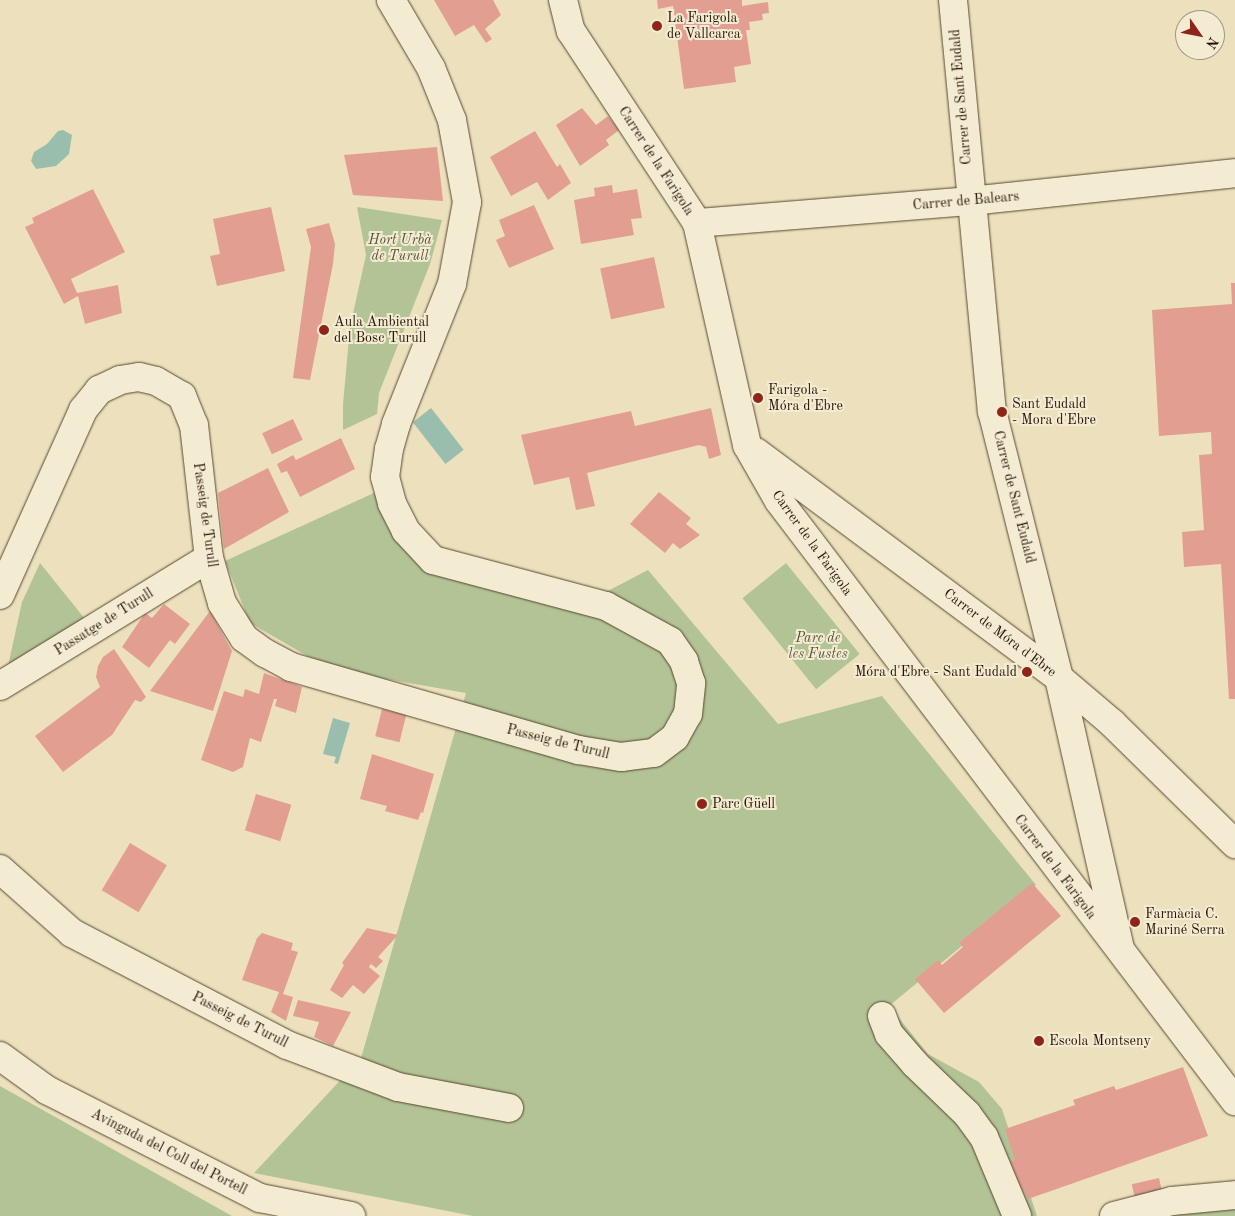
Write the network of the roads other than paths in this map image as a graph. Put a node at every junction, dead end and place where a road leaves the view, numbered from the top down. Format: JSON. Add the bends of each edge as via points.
{"nodes":[{"id":1,"x":391,"y":0,"type":"edge"},
{"id":2,"x":563,"y":0,"type":"edge"},
{"id":3,"x":953,"y":0,"type":"edge"},
{"id":4,"x":1235,"y":173,"type":"edge"},
{"id":5,"x":970,"y":201,"type":"junction"},
{"id":6,"x":697,"y":223,"type":"junction"},
{"id":7,"x":747,"y":445,"type":"junction"},
{"id":8,"x":209,"y":558,"type":"junction"},
{"id":9,"x":0,"y":595,"type":"edge"},
{"id":10,"x":1060,"y":678,"type":"junction"},
{"id":11,"x":0,"y":686,"type":"edge"},
{"id":12,"x":1235,"y":844,"type":"edge"},
{"id":13,"x":0,"y":869,"type":"edge"},
{"id":14,"x":1122,"y":956,"type":"junction"},
{"id":15,"x":882,"y":1016,"type":"dead end"},
{"id":16,"x":0,"y":1056,"type":"edge"},
{"id":17,"x":1235,"y":1101,"type":"edge"},
{"id":18,"x":509,"y":1108,"type":"dead end"},
{"id":19,"x":1235,"y":1194,"type":"edge"},
{"id":20,"x":351,"y":1216,"type":"edge"},
{"id":21,"x":1017,"y":1216,"type":"edge"},
{"id":22,"x":1114,"y":1216,"type":"edge"}],
"edges":[{"from":1,"to":8,"type":"street","name":"Passeig de Turull","via":[[431,68],[452,120],[467,202],[452,284],[389,449],[385,477],[392,503],[406,531],[432,560],[606,606],[670,641],[684,661],[691,683],[688,714],[675,737],[654,753],[621,757],[579,750],[291,668],[244,638],[229,619]]},
{"from":2,"to":6,"type":"street","name":"Carrer de la Farigola","via":[[571,30]]},
{"from":3,"to":5,"type":"street","name":"Carrer de Sant Eudald"},
{"from":4,"to":5,"type":"street","name":"Carrer de Balears"},
{"from":5,"to":6,"type":"street","name":"Carrer de Balears"},
{"from":5,"to":10,"type":"street","name":"Carrer de Sant Eudald","via":[[992,411]]},
{"from":6,"to":7,"type":"street","name":"Carrer de la Farigola"},
{"from":7,"to":10,"type":"street","name":"Carrer de Móra d'Ebre"},
{"from":7,"to":14,"type":"street","name":"Carrer de la Farigola","via":[[779,501]]},
{"from":8,"to":9,"type":"street","name":"Passeig de Turull","via":[[194,425],[188,404],[171,387],[156,381],[139,377],[120,380],[99,390],[83,410]]},
{"from":8,"to":11,"type":"street","name":"Passatge de Turull"},
{"from":10,"to":12,"type":"street","name":"Carrer de Móra d'Ebre"},
{"from":10,"to":14,"type":"street","name":"Carrer de Sant Eudald"},
{"from":13,"to":18,"type":"street","name":"Passeig de Turull","via":[[72,934],[287,1045],[398,1087]]},
{"from":14,"to":17,"type":"street","name":"Carrer de la Farigola"},
{"from":15,"to":21,"type":"street","via":[[889,1034],[967,1114],[984,1137]]},
{"from":16,"to":20,"type":"street","name":"Avinguda del Coll del Portell","via":[[47,1090],[260,1198]]},
{"from":19,"to":22,"type":"street","via":[[1172,1201]]}]}
